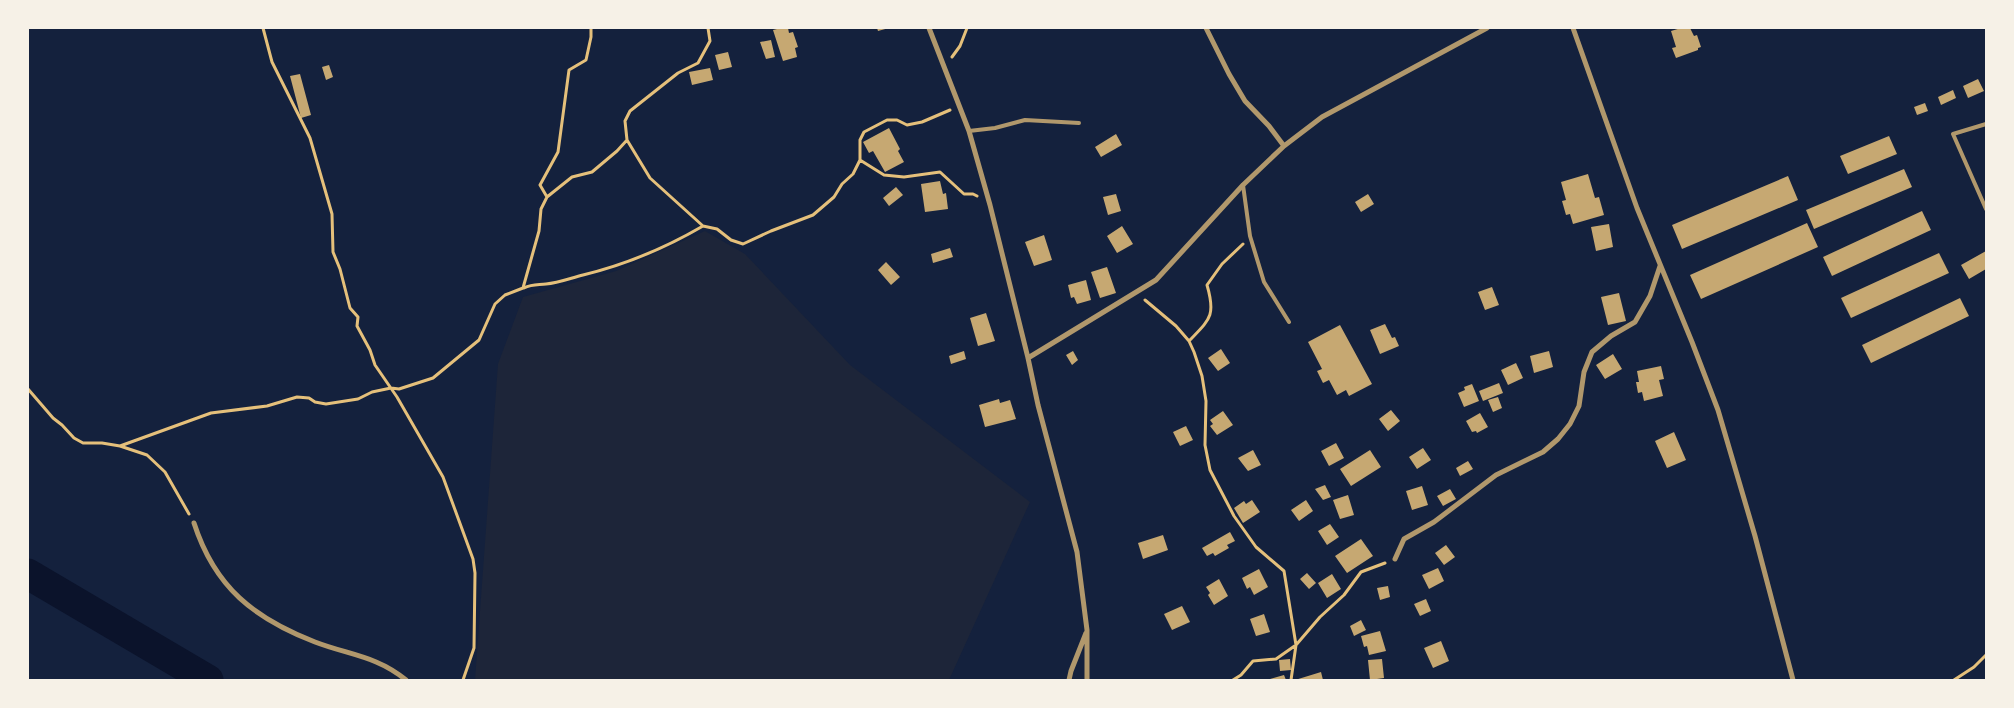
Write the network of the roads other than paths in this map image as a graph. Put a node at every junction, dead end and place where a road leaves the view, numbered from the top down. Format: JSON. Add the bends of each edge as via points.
{"nodes":[{"id":1,"x":929,"y":28,"type":"edge"},
{"id":2,"x":1206,"y":28,"type":"edge"},
{"id":3,"x":1487,"y":28,"type":"edge"},
{"id":4,"x":1573,"y":28,"type":"edge"},
{"id":5,"x":1079,"y":123,"type":"dead end"},
{"id":6,"x":1986,"y":124,"type":"edge"},
{"id":7,"x":969,"y":131,"type":"junction"},
{"id":8,"x":1284,"y":146,"type":"junction"},
{"id":9,"x":1244,"y":185,"type":"junction"},
{"id":10,"x":1986,"y":209,"type":"edge"},
{"id":11,"x":1660,"y":266,"type":"junction"},
{"id":12,"x":1289,"y":322,"type":"dead end"},
{"id":13,"x":1028,"y":358,"type":"junction"},
{"id":14,"x":194,"y":523,"type":"road end"},
{"id":15,"x":1395,"y":559,"type":"road end"},
{"id":16,"x":1087,"y":630,"type":"junction"},
{"id":17,"x":406,"y":680,"type":"edge"},
{"id":18,"x":1069,"y":680,"type":"edge"},
{"id":19,"x":1087,"y":680,"type":"edge"},
{"id":20,"x":1793,"y":680,"type":"edge"}],
"edges":[{"from":1,"to":7,"type":"street"},
{"from":2,"to":8,"type":"street","via":[[1245,101]]},
{"from":3,"to":8,"type":"street","via":[[1322,117]]},
{"from":4,"to":11,"type":"street"},
{"from":5,"to":7,"type":"lane","via":[[1025,120]]},
{"from":6,"to":10,"type":"lane","via":[[1953,134]]},
{"from":7,"to":13,"type":"street"},
{"from":8,"to":9,"type":"street"},
{"from":9,"to":12,"type":"lane","via":[[1250,236],[1264,282]]},
{"from":9,"to":13,"type":"street","via":[[1156,280]]},
{"from":11,"to":15,"type":"street","via":[[1650,296],[1635,322],[1592,352],[1584,372],[1579,406],[1558,440],[1543,452],[1496,475],[1434,522],[1404,539]]},
{"from":11,"to":20,"type":"street","via":[[1718,410]]},
{"from":13,"to":16,"type":"street","via":[[1077,552]]},
{"from":14,"to":17,"type":"street","via":[[216,572],[226,586],[250,607],[315,642],[380,663]]},
{"from":16,"to":18,"type":"street"},
{"from":16,"to":19,"type":"street"}]}
